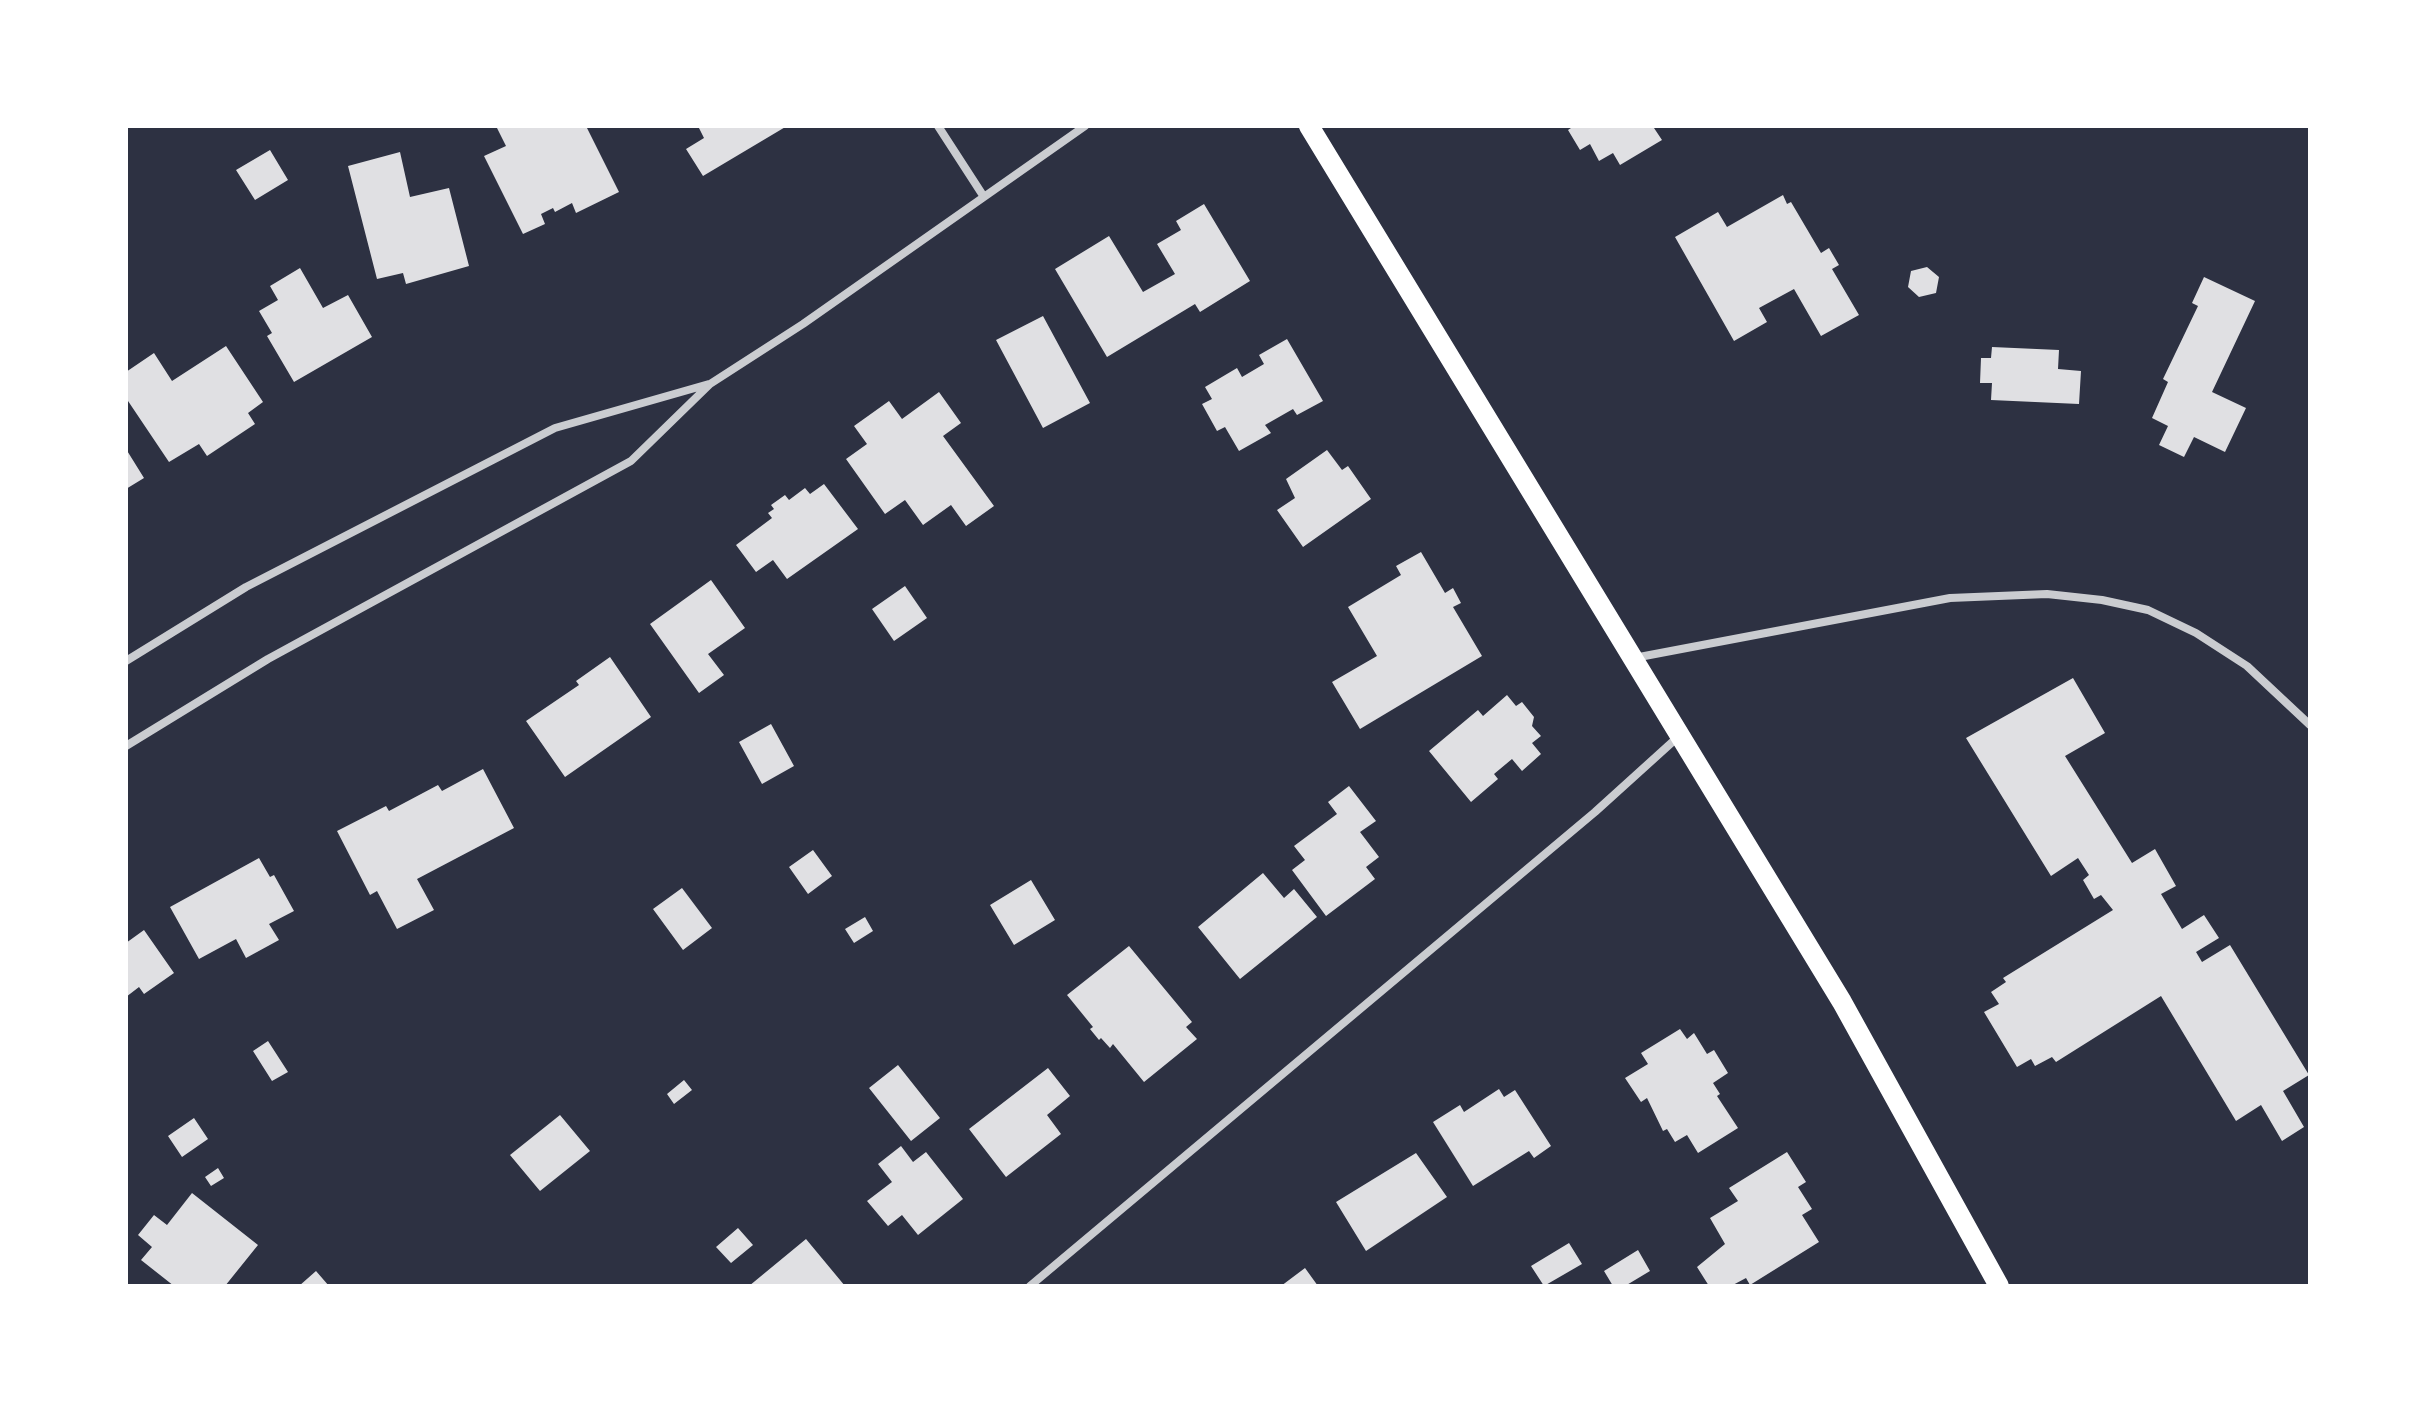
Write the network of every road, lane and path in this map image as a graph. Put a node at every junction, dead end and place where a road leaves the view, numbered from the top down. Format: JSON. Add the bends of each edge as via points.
{"nodes":[{"id":1,"x":938,"y":126,"type":"edge"},
{"id":2,"x":1085,"y":126,"type":"edge"},
{"id":3,"x":1309,"y":126,"type":"edge"},
{"id":4,"x":984,"y":197,"type":"junction"},
{"id":5,"x":710,"y":384,"type":"junction"},
{"id":6,"x":1633,"y":658,"type":"junction"},
{"id":7,"x":126,"y":661,"type":"edge"},
{"id":8,"x":2310,"y":725,"type":"edge"},
{"id":9,"x":1679,"y":735,"type":"junction"},
{"id":10,"x":127,"y":741,"type":"edge"},
{"id":11,"x":1030,"y":1286,"type":"edge"},
{"id":12,"x":1999,"y":1286,"type":"edge"}],
"edges":[{"from":1,"to":4,"type":"street"},
{"from":2,"to":4,"type":"street"},
{"from":3,"to":6,"type":"main road"},
{"from":4,"to":5,"type":"street"},
{"from":5,"to":7,"type":"street","via":[[555,428],[246,587]]},
{"from":5,"to":10,"type":"street","via":[[631,461]]},
{"from":6,"to":8,"type":"street","via":[[1950,598],[2047,594],[2148,610],[2196,633],[2247,666]]},
{"from":6,"to":9,"type":"main road"},
{"from":9,"to":11,"type":"street","via":[[1583,822]]},
{"from":9,"to":12,"type":"main road","via":[[1842,1002]]}]}
